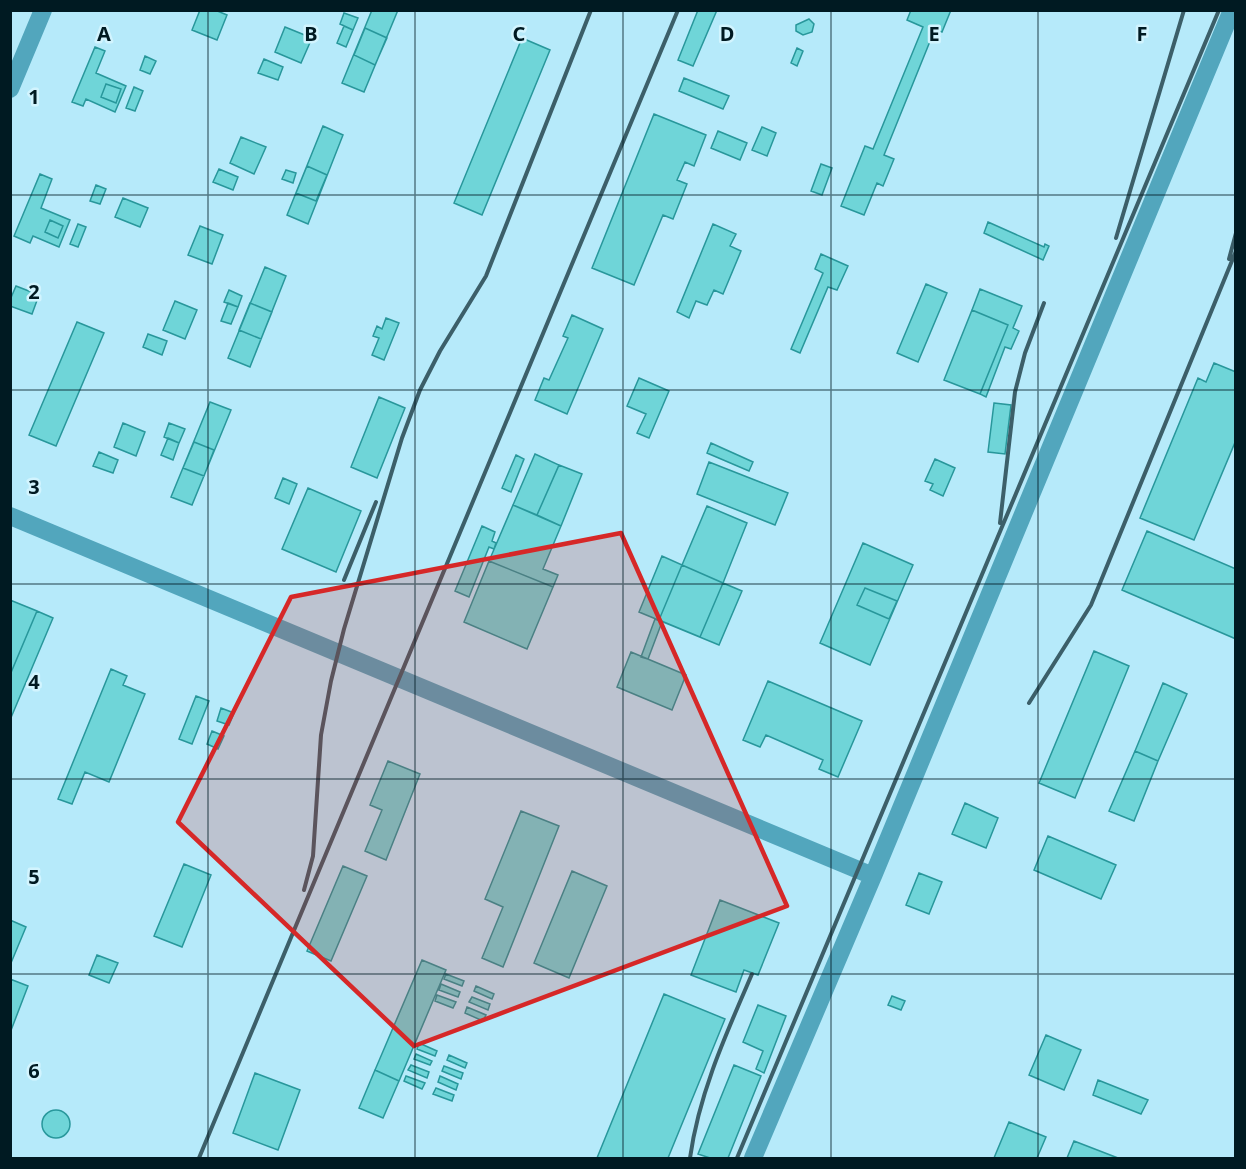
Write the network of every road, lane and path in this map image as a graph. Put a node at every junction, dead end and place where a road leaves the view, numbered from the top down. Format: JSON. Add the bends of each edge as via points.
{"nodes":[{"id":1,"x":43,"y":10,"type":"edge"},
{"id":2,"x":1232,"y":10,"type":"edge"},
{"id":3,"x":10,"y":89,"type":"edge"},
{"id":4,"x":10,"y":516,"type":"edge"},
{"id":5,"x":873,"y":876,"type":"junction"},
{"id":6,"x":753,"y":1158,"type":"edge"}],
"edges":[{"from":1,"to":3,"type":"lane"},
{"from":2,"to":5,"type":"lane"},
{"from":4,"to":5,"type":"lane"},
{"from":5,"to":6,"type":"lane"}]}
